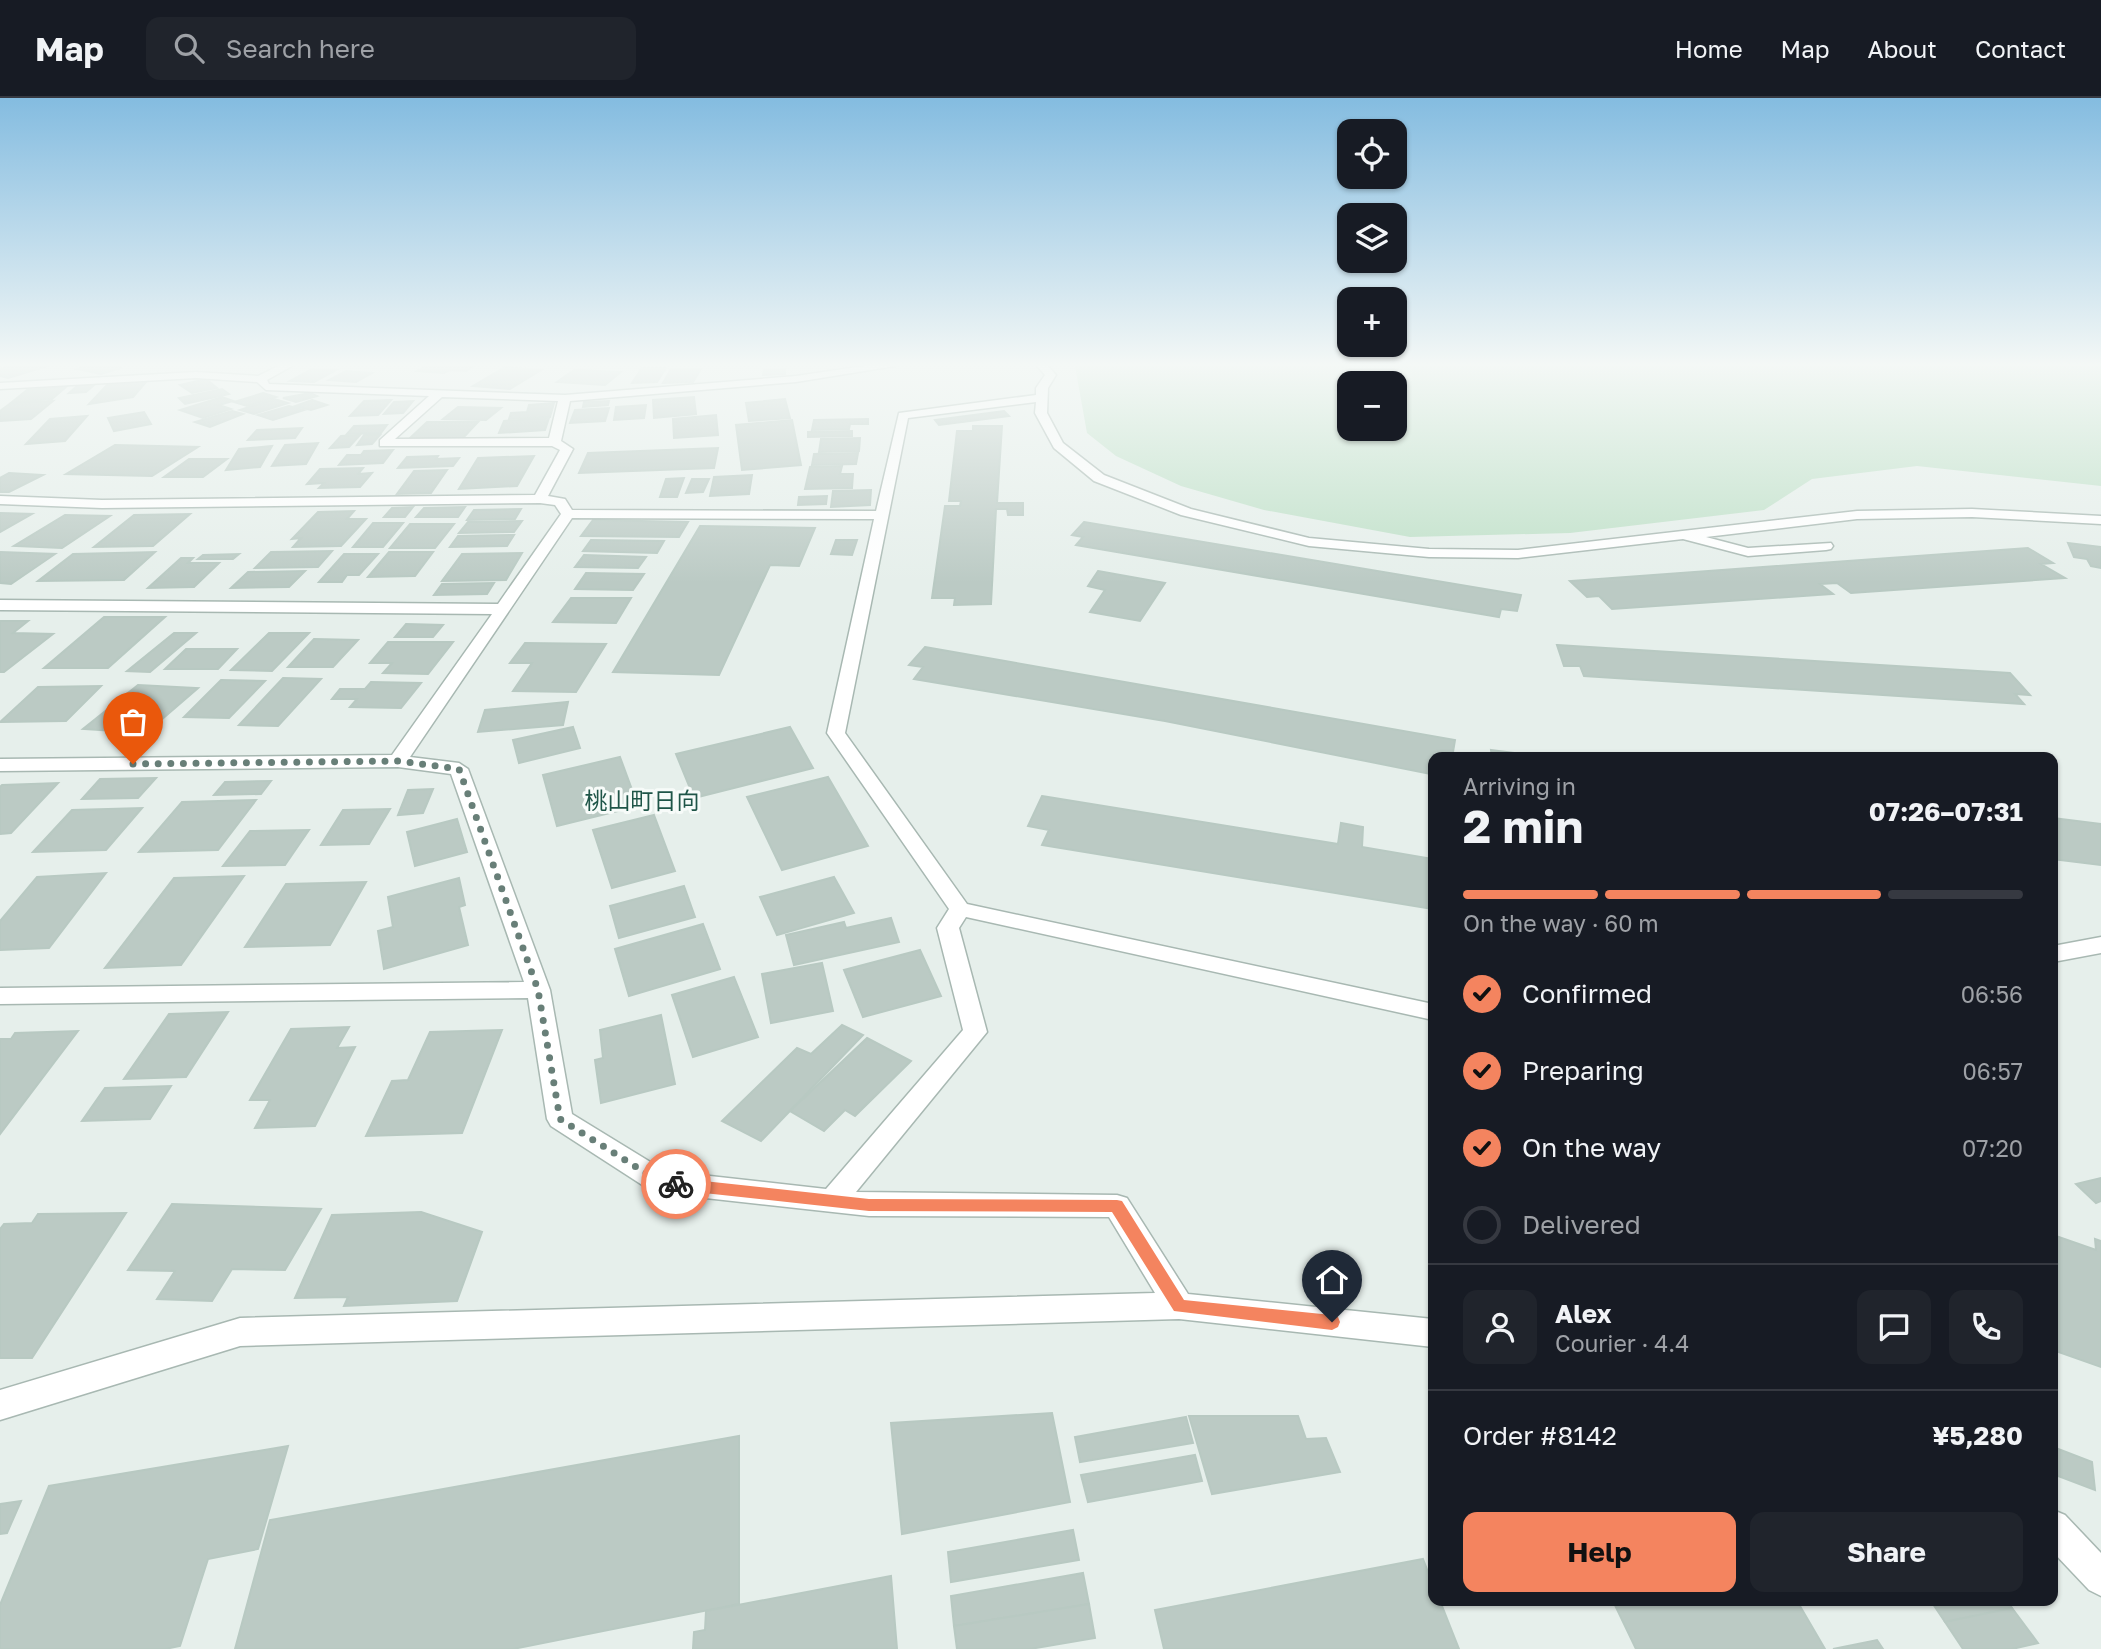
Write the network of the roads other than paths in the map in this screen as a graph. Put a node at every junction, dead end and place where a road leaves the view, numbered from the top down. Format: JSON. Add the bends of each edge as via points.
{"nodes":[{"id":1,"x":389,"y":438,"type":"edge"},
{"id":2,"x":555,"y":438,"type":"edge"},
{"id":3,"x":898,"y":438,"type":"edge"},
{"id":4,"x":1054,"y":438,"type":"edge"},
{"id":5,"x":554,"y":442,"type":"junction"},
{"id":6,"x":540,"y":499,"type":"junction"},
{"id":7,"x":0,"y":500,"type":"edge"},
{"id":8,"x":568,"y":514,"type":"junction"},
{"id":9,"x":882,"y":515,"type":"junction"},
{"id":10,"x":2101,"y":520,"type":"edge"},
{"id":11,"x":1682,"y":534,"type":"junction"},
{"id":12,"x":1826,"y":546,"type":"dead end"},
{"id":13,"x":0,"y":605,"type":"edge"},
{"id":14,"x":503,"y":609,"type":"junction"},
{"id":15,"x":398,"y":761,"type":"junction"},
{"id":16,"x":0,"y":765,"type":"edge"},
{"id":17,"x":960,"y":909,"type":"junction"},
{"id":18,"x":2101,"y":945,"type":"edge"},
{"id":19,"x":2058,"y":953,"type":"edge"},
{"id":20,"x":538,"y":990,"type":"junction"},
{"id":21,"x":0,"y":996,"type":"edge"},
{"id":22,"x":1428,"y":1011,"type":"edge"},
{"id":23,"x":832,"y":1201,"type":"junction"},
{"id":24,"x":1180,"y":1306,"type":"junction"},
{"id":25,"x":1428,"y":1332,"type":"edge"},
{"id":26,"x":0,"y":1405,"type":"edge"},
{"id":27,"x":2058,"y":1532,"type":"edge"},
{"id":28,"x":2101,"y":1578,"type":"edge"}],
"edges":[{"from":1,"to":5,"type":"street","via":[[384,443]]},
{"from":2,"to":5,"type":"street"},
{"from":3,"to":9,"type":"street"},
{"from":4,"to":11,"type":"street","via":[[1100,478],[1186,512],[1309,542],[1518,554]]},
{"from":5,"to":6,"type":"street","via":[[566,449]]},
{"from":6,"to":7,"type":"street","via":[[116,504]]},
{"from":6,"to":8,"type":"street","via":[[560,502]]},
{"from":8,"to":9,"type":"street"},
{"from":8,"to":14,"type":"street"},
{"from":9,"to":17,"type":"street","via":[[836,733]]},
{"from":10,"to":11,"type":"street","via":[[1972,513],[1857,515]]},
{"from":11,"to":12,"type":"street","via":[[1748,552]]},
{"from":13,"to":14,"type":"street"},
{"from":14,"to":15,"type":"street"},
{"from":15,"to":16,"type":"street"},
{"from":15,"to":20,"type":"street","via":[[459,769]]},
{"from":17,"to":22,"type":"street"},
{"from":17,"to":23,"type":"street","via":[[948,928],[975,1032]]},
{"from":18,"to":19,"type":"street"},
{"from":20,"to":21,"type":"street"},
{"from":20,"to":23,"type":"street","via":[[560,1119],[660,1182]]},
{"from":23,"to":24,"type":"street","via":[[1117,1206]]},
{"from":24,"to":25,"type":"street"},
{"from":24,"to":26,"type":"street","via":[[240,1332]]},
{"from":27,"to":28,"type":"street"}]}
